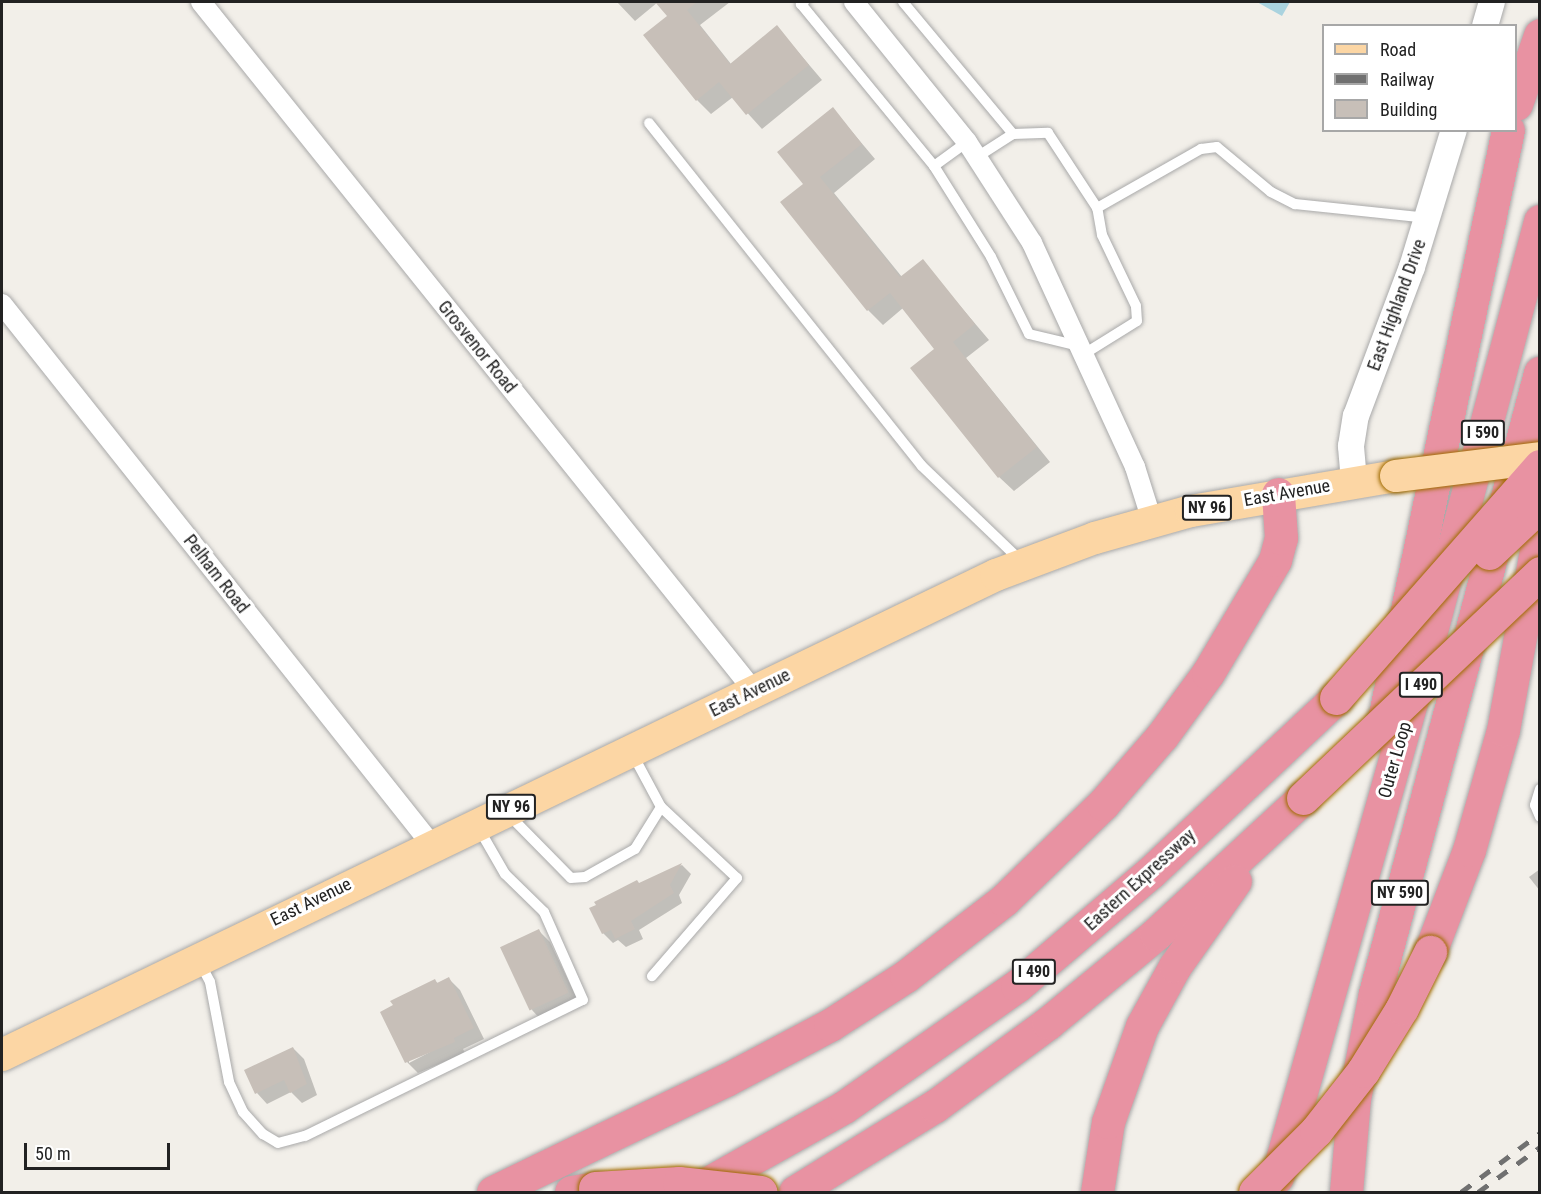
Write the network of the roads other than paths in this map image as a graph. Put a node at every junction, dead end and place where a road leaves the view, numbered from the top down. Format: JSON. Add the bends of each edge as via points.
{"nodes":[{"id":1,"x":201,"y":2,"type":"edge"},
{"id":2,"x":801,"y":2,"type":"edge"},
{"id":3,"x":854,"y":2,"type":"edge"},
{"id":4,"x":903,"y":2,"type":"edge"},
{"id":5,"x":1492,"y":2,"type":"edge"},
{"id":6,"x":1486,"y":24,"type":"edge"},
{"id":7,"x":1539,"y":35,"type":"edge"},
{"id":8,"x":1517,"y":98,"type":"edge"},
{"id":9,"x":649,"y":123,"type":"dead end"},
{"id":10,"x":1453,"y":132,"type":"edge"},
{"id":11,"x":1508,"y":132,"type":"edge"},
{"id":12,"x":1013,"y":134,"type":"junction"},
{"id":13,"x":972,"y":150,"type":"junction"},
{"id":14,"x":934,"y":166,"type":"junction"},
{"id":15,"x":1097,"y":208,"type":"junction"},
{"id":16,"x":1428,"y":218,"type":"junction"},
{"id":17,"x":1539,"y":221,"type":"edge"},
{"id":18,"x":2,"y":304,"type":"edge"},
{"id":19,"x":1082,"y":350,"type":"junction"},
{"id":20,"x":1539,"y":373,"type":"edge"},
{"id":21,"x":1539,"y":458,"type":"edge"},
{"id":22,"x":1539,"y":466,"type":"edge"},
{"id":23,"x":1354,"y":481,"type":"junction"},
{"id":24,"x":1278,"y":494,"type":"junction"},
{"id":25,"x":1539,"y":505,"type":"edge"},
{"id":26,"x":1152,"y":521,"type":"junction"},
{"id":27,"x":1539,"y":528,"type":"edge"},
{"id":28,"x":1023,"y":564,"type":"junction"},
{"id":29,"x":1539,"y":573,"type":"edge"},
{"id":30,"x":1478,"y":598,"type":"joint"},
{"id":31,"x":1427,"y":646,"type":"joint"},
{"id":32,"x":754,"y":691,"type":"junction"},
{"id":33,"x":1336,"y":698,"type":"junction"},
{"id":34,"x":631,"y":750,"type":"junction"},
{"id":35,"x":1539,"y":789,"type":"edge"},
{"id":36,"x":1303,"y":798,"type":"junction"},
{"id":37,"x":661,"y":807,"type":"junction"},
{"id":38,"x":504,"y":810,"type":"junction"},
{"id":39,"x":1539,"y":817,"type":"edge"},
{"id":40,"x":476,"y":823,"type":"junction"},
{"id":41,"x":431,"y":844,"type":"junction"},
{"id":42,"x":197,"y":957,"type":"junction"},
{"id":43,"x":652,"y":976,"type":"dead end"},
{"id":44,"x":2,"y":1055,"type":"edge"},
{"id":45,"x":1308,"y":1064,"type":"junction"},
{"id":46,"x":583,"y":1190,"type":"edge"},
{"id":47,"x":493,"y":1192,"type":"edge"},
{"id":48,"x":692,"y":1192,"type":"edge"},
{"id":49,"x":761,"y":1192,"type":"edge"},
{"id":50,"x":795,"y":1192,"type":"edge"},
{"id":51,"x":1097,"y":1192,"type":"edge"},
{"id":52,"x":1255,"y":1192,"type":"edge"},
{"id":53,"x":1273,"y":1192,"type":"edge"},
{"id":54,"x":1346,"y":1192,"type":"edge"}],
"edges":[{"from":1,"to":32,"type":"street","name":"Grosvenor Road"},
{"from":2,"to":14,"type":"lane"},
{"from":3,"to":13,"type":"street"},
{"from":4,"to":12,"type":"lane"},
{"from":5,"to":6,"type":"street"},
{"from":7,"to":8,"type":"highway"},
{"from":9,"to":28,"type":"lane","via":[[922,466]]},
{"from":10,"to":16,"type":"street","name":"East Highland Drive"},
{"from":11,"to":45,"type":"highway","via":[[1415,582]]},
{"from":12,"to":13,"type":"lane"},
{"from":12,"to":15,"type":"lane","via":[[1048,132]]},
{"from":13,"to":14,"type":"lane"},
{"from":13,"to":19,"type":"street","via":[[1032,243]]},
{"from":14,"to":19,"type":"lane","via":[[991,257],[1029,334]]},
{"from":15,"to":16,"type":"lane","via":[[1201,149],[1217,147],[1271,192],[1295,204]]},
{"from":15,"to":19,"type":"lane","via":[[1102,234],[1136,306],[1137,321]]},
{"from":16,"to":23,"type":"street","name":"East Highland Drive","via":[[1356,416],[1351,446]]},
{"from":17,"to":31,"type":"highway","name":"Outer Loop","number":"I 590"},
{"from":18,"to":41,"type":"street","name":"Pelham Road"},
{"from":19,"to":26,"type":"street","via":[[1135,467]]},
{"from":20,"to":30,"type":"highway","number":"I 590"},
{"from":21,"to":23,"type":"main road","name":"East Avenue","number":"NY 96","bridge":true},
{"from":22,"to":33,"type":"highway","bridge":true},
{"from":23,"to":24,"type":"main road","name":"East Avenue","number":"NY 96"},
{"from":24,"to":26,"type":"main road","name":"East Avenue","number":"NY 96"},
{"from":24,"to":47,"type":"highway","via":[[1281,531],[1275,560],[1213,666],[1119,787],[1004,900],[906,976],[830,1025],[726,1080]]},
{"from":25,"to":33,"type":"highway","name":"Eastern Expressway","number":"I 490","bridge":true},
{"from":26,"to":28,"type":"main road","name":"East Avenue","number":"NY 96"},
{"from":27,"to":52,"type":"highway","bridge":true,"via":[[1516,672],[1493,767],[1462,870],[1430,952],[1402,1008],[1354,1084],[1306,1143]]},
{"from":28,"to":32,"type":"main road","name":"East Avenue","number":"NY 96"},
{"from":29,"to":36,"type":"highway","number":"I 490","bridge":true},
{"from":30,"to":54,"type":"highway","number":"NY 590","via":[[1367,1028],[1354,1099]]},
{"from":31,"to":45,"type":"highway","name":"Outer Loop","number":"NY 590"},
{"from":32,"to":34,"type":"main road","name":"East Avenue","number":"NY 96"},
{"from":33,"to":48,"type":"highway","name":"Eastern Expressway","number":"I 490","via":[[1126,895],[998,1000],[836,1112]]},
{"from":34,"to":37,"type":"lane"},
{"from":34,"to":38,"type":"main road","name":"East Avenue","number":"NY 96"},
{"from":35,"to":39,"type":"lane","via":[[1535,805]]},
{"from":36,"to":50,"type":"highway","number":"I 490","via":[[1156,934],[1048,1023],[926,1113]]},
{"from":36,"to":51,"type":"highway","via":[[1215,909],[1150,1010],[1116,1097]]},
{"from":37,"to":38,"type":"lane","via":[[635,849],[585,877],[571,878]]},
{"from":37,"to":43,"type":"lane","via":[[737,878]]},
{"from":38,"to":40,"type":"main road","name":"East Avenue","number":"NY 96"},
{"from":40,"to":41,"type":"main road","name":"East Avenue","number":"NY 96"},
{"from":40,"to":42,"type":"lane","via":[[489,852],[505,874],[544,912],[583,1000],[305,1136],[278,1143],[262,1134],[243,1112],[229,1082],[210,982]]},
{"from":41,"to":42,"type":"main road","name":"East Avenue","number":"NY 96"},
{"from":42,"to":44,"type":"main road","name":"East Avenue","number":"NY 96"},
{"from":45,"to":53,"type":"highway","name":"Outer Loop","number":"NY 590"},
{"from":46,"to":49,"type":"highway","bridge":true,"via":[[679,1183]]}]}
